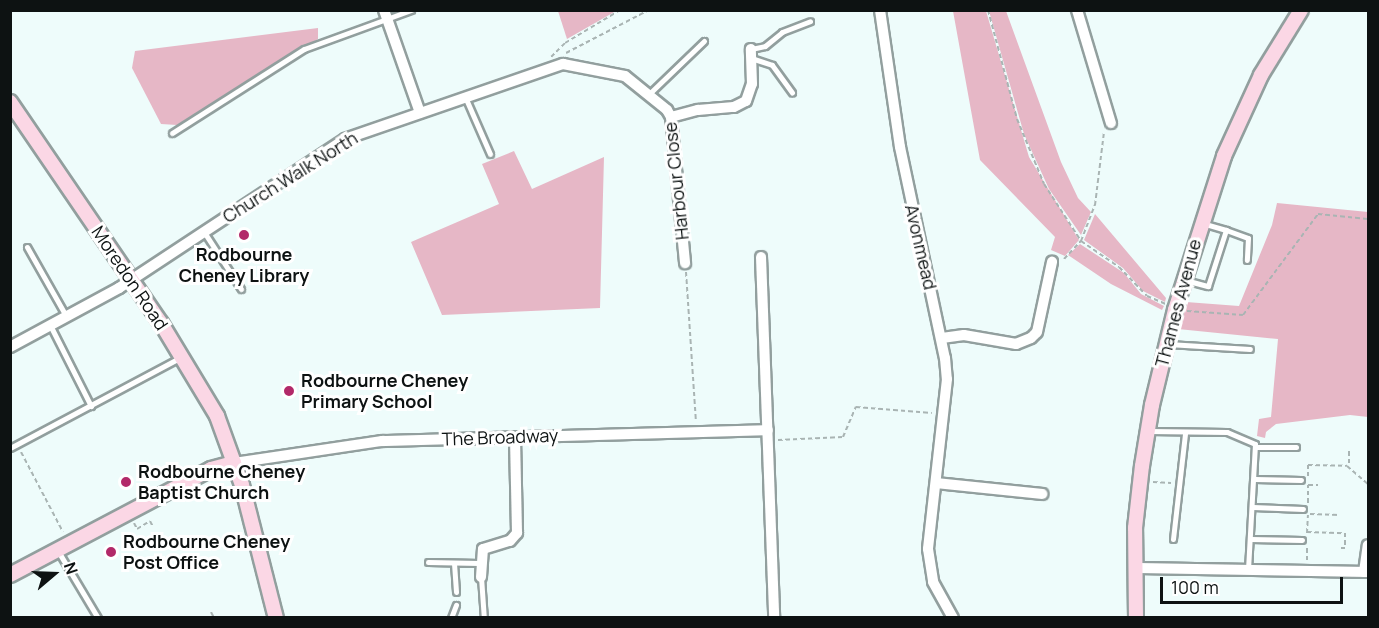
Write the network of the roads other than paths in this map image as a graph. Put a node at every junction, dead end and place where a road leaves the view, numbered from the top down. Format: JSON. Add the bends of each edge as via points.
{"nodes":[{"id":1,"x":411,"y":10,"type":"edge"},
{"id":2,"x":880,"y":10,"type":"edge"},
{"id":3,"x":1077,"y":10,"type":"edge"},
{"id":4,"x":1301,"y":10,"type":"edge"},
{"id":5,"x":386,"y":14,"type":"edge"},
{"id":6,"x":810,"y":21,"type":"dead end"},
{"id":7,"x":704,"y":41,"type":"dead end"},
{"id":8,"x":751,"y":53,"type":"junction"},
{"id":9,"x":563,"y":64,"type":"joint"},
{"id":10,"x":650,"y":93,"type":"junction"},
{"id":11,"x":792,"y":93,"type":"dead end"},
{"id":12,"x":466,"y":99,"type":"junction"},
{"id":13,"x":10,"y":102,"type":"edge"},
{"id":14,"x":420,"y":112,"type":"junction"},
{"id":15,"x":671,"y":117,"type":"junction"},
{"id":16,"x":1111,"y":123,"type":"road end"},
{"id":17,"x":172,"y":133,"type":"dead end"},
{"id":18,"x":490,"y":154,"type":"dead end"},
{"id":19,"x":1200,"y":222,"type":"junction"},
{"id":20,"x":1226,"y":230,"type":"junction"},
{"id":21,"x":204,"y":232,"type":"junction"},
{"id":22,"x":27,"y":247,"type":"dead end"},
{"id":23,"x":761,"y":257,"type":"dead end"},
{"id":24,"x":1247,"y":260,"type":"dead end"},
{"id":25,"x":1052,"y":262,"type":"road end"},
{"id":26,"x":685,"y":263,"type":"road end"},
{"id":27,"x":131,"y":280,"type":"junction"},
{"id":28,"x":1184,"y":280,"type":"junction"},
{"id":29,"x":241,"y":289,"type":"dead end"},
{"id":30,"x":66,"y":316,"type":"junction"},
{"id":31,"x":50,"y":325,"type":"junction"},
{"id":32,"x":942,"y":338,"type":"junction"},
{"id":33,"x":1167,"y":344,"type":"junction"},
{"id":34,"x":10,"y":346,"type":"edge"},
{"id":35,"x":1250,"y":349,"type":"dead end"},
{"id":36,"x":182,"y":357,"type":"junction"},
{"id":37,"x":91,"y":406,"type":"junction"},
{"id":38,"x":1148,"y":431,"type":"junction"},
{"id":39,"x":1185,"y":433,"type":"junction"},
{"id":40,"x":768,"y":435,"type":"junction"},
{"id":41,"x":514,"y":437,"type":"junction"},
{"id":42,"x":14,"y":446,"type":"edge"},
{"id":43,"x":1256,"y":447,"type":"junction"},
{"id":44,"x":1296,"y":447,"type":"dead end"},
{"id":45,"x":234,"y":463,"type":"junction"},
{"id":46,"x":1255,"y":479,"type":"junction"},
{"id":47,"x":1301,"y":480,"type":"dead end"},
{"id":48,"x":936,"y":483,"type":"junction"},
{"id":49,"x":1042,"y":494,"type":"dead end"},
{"id":50,"x":1253,"y":507,"type":"junction"},
{"id":51,"x":1305,"y":512,"type":"road end"},
{"id":52,"x":1173,"y":539,"type":"dead end"},
{"id":53,"x":1251,"y":539,"type":"junction"},
{"id":54,"x":1302,"y":540,"type":"dead end"},
{"id":55,"x":1368,"y":545,"type":"edge"},
{"id":56,"x":64,"y":548,"type":"junction"},
{"id":57,"x":428,"y":562,"type":"dead end"},
{"id":58,"x":454,"y":563,"type":"junction"},
{"id":59,"x":479,"y":563,"type":"junction"},
{"id":60,"x":1138,"y":568,"type":"junction"},
{"id":61,"x":1248,"y":570,"type":"junction"},
{"id":62,"x":1366,"y":572,"type":"edge"},
{"id":63,"x":10,"y":575,"type":"edge"},
{"id":64,"x":481,"y":577,"type":"joint"},
{"id":65,"x":456,"y":592,"type":"dead end"},
{"id":66,"x":456,"y":605,"type":"dead end"},
{"id":67,"x":484,"y":616,"type":"dead end"},
{"id":68,"x":98,"y":618,"type":"edge"},
{"id":69,"x":276,"y":618,"type":"edge"},
{"id":70,"x":451,"y":618,"type":"edge"},
{"id":71,"x":774,"y":618,"type":"edge"},
{"id":72,"x":953,"y":618,"type":"edge"},
{"id":73,"x":1136,"y":618,"type":"edge"}],
"edges":[{"from":1,"to":5,"type":"lane"},
{"from":2,"to":32,"type":"street","name":"Avonmead","via":[[900,147]]},
{"from":3,"to":16,"type":"street"},
{"from":4,"to":19,"type":"street","name":"Thames Avenue","via":[[1252,93]]},
{"from":5,"to":14,"type":"street"},
{"from":5,"to":17,"type":"lane","via":[[304,50]]},
{"from":6,"to":8,"type":"lane","via":[[782,32]]},
{"from":7,"to":10,"type":"lane"},
{"from":8,"to":11,"type":"lane","via":[[772,65]]},
{"from":8,"to":15,"type":"street","via":[[750,94],[740,105]]},
{"from":9,"to":10,"type":"street","name":"Harbour Close","via":[[618,74]]},
{"from":9,"to":12,"type":"street","name":"Church Walk North"},
{"from":10,"to":15,"type":"street","name":"Harbour Close"},
{"from":12,"to":14,"type":"street","name":"Church Walk North"},
{"from":12,"to":18,"type":"lane"},
{"from":13,"to":27,"type":"street","name":"Moredon Road"},
{"from":14,"to":21,"type":"street","name":"Church Walk North","via":[[345,140]]},
{"from":15,"to":26,"type":"street","name":"Harbour Close"},
{"from":19,"to":20,"type":"lane"},
{"from":19,"to":28,"type":"street","name":"Thames Avenue"},
{"from":20,"to":24,"type":"lane","via":[[1248,238]]},
{"from":20,"to":28,"type":"lane","via":[[1208,286]]},
{"from":21,"to":27,"type":"street","name":"Church Walk North"},
{"from":21,"to":29,"type":"lane"},
{"from":22,"to":30,"type":"lane"},
{"from":23,"to":40,"type":"street"},
{"from":25,"to":32,"type":"street","via":[[1036,332],[1031,338],[1016,344],[964,335]]},
{"from":27,"to":30,"type":"street","name":"Church Walk North"},
{"from":27,"to":36,"type":"street","name":"Moredon Road"},
{"from":28,"to":33,"type":"street","name":"Thames Avenue"},
{"from":30,"to":31,"type":"street","name":"Church Walk North"},
{"from":31,"to":34,"type":"street","name":"Church Walk North"},
{"from":31,"to":37,"type":"lane"},
{"from":32,"to":48,"type":"street","name":"Avonmead","via":[[948,379]]},
{"from":33,"to":35,"type":"lane"},
{"from":33,"to":38,"type":"street","name":"Thames Avenue"},
{"from":36,"to":37,"type":"lane"},
{"from":36,"to":45,"type":"street","name":"Moredon Road","via":[[221,424]]},
{"from":37,"to":42,"type":"lane"},
{"from":38,"to":39,"type":"lane"},
{"from":38,"to":60,"type":"street","name":"Thames Avenue","via":[[1135,528]]},
{"from":39,"to":43,"type":"lane","via":[[1235,434]]},
{"from":39,"to":52,"type":"lane"},
{"from":40,"to":41,"type":"street","name":"The Broadway","via":[[696,431]]},
{"from":40,"to":71,"type":"street"},
{"from":41,"to":45,"type":"street","name":"The Broadway","via":[[382,441]]},
{"from":41,"to":59,"type":"street","via":[[518,533],[510,541],[485,546]]},
{"from":43,"to":44,"type":"lane"},
{"from":43,"to":46,"type":"lane"},
{"from":45,"to":56,"type":"street","via":[[211,469]]},
{"from":45,"to":69,"type":"street","name":"Moredon Road"},
{"from":46,"to":47,"type":"lane"},
{"from":46,"to":50,"type":"lane"},
{"from":48,"to":49,"type":"street"},
{"from":48,"to":72,"type":"street","name":"Avonmead","via":[[928,557],[933,582]]},
{"from":50,"to":51,"type":"lane"},
{"from":50,"to":53,"type":"lane"},
{"from":53,"to":54,"type":"lane"},
{"from":53,"to":61,"type":"lane"},
{"from":55,"to":62,"type":"street"},
{"from":56,"to":63,"type":"street"},
{"from":56,"to":68,"type":"lane"},
{"from":57,"to":58,"type":"lane"},
{"from":58,"to":59,"type":"lane"},
{"from":58,"to":65,"type":"lane"},
{"from":59,"to":64,"type":"street"},
{"from":60,"to":61,"type":"street"},
{"from":60,"to":73,"type":"street","name":"Thames Avenue"},
{"from":61,"to":62,"type":"street"},
{"from":64,"to":67,"type":"lane"},
{"from":66,"to":70,"type":"lane"}]}
